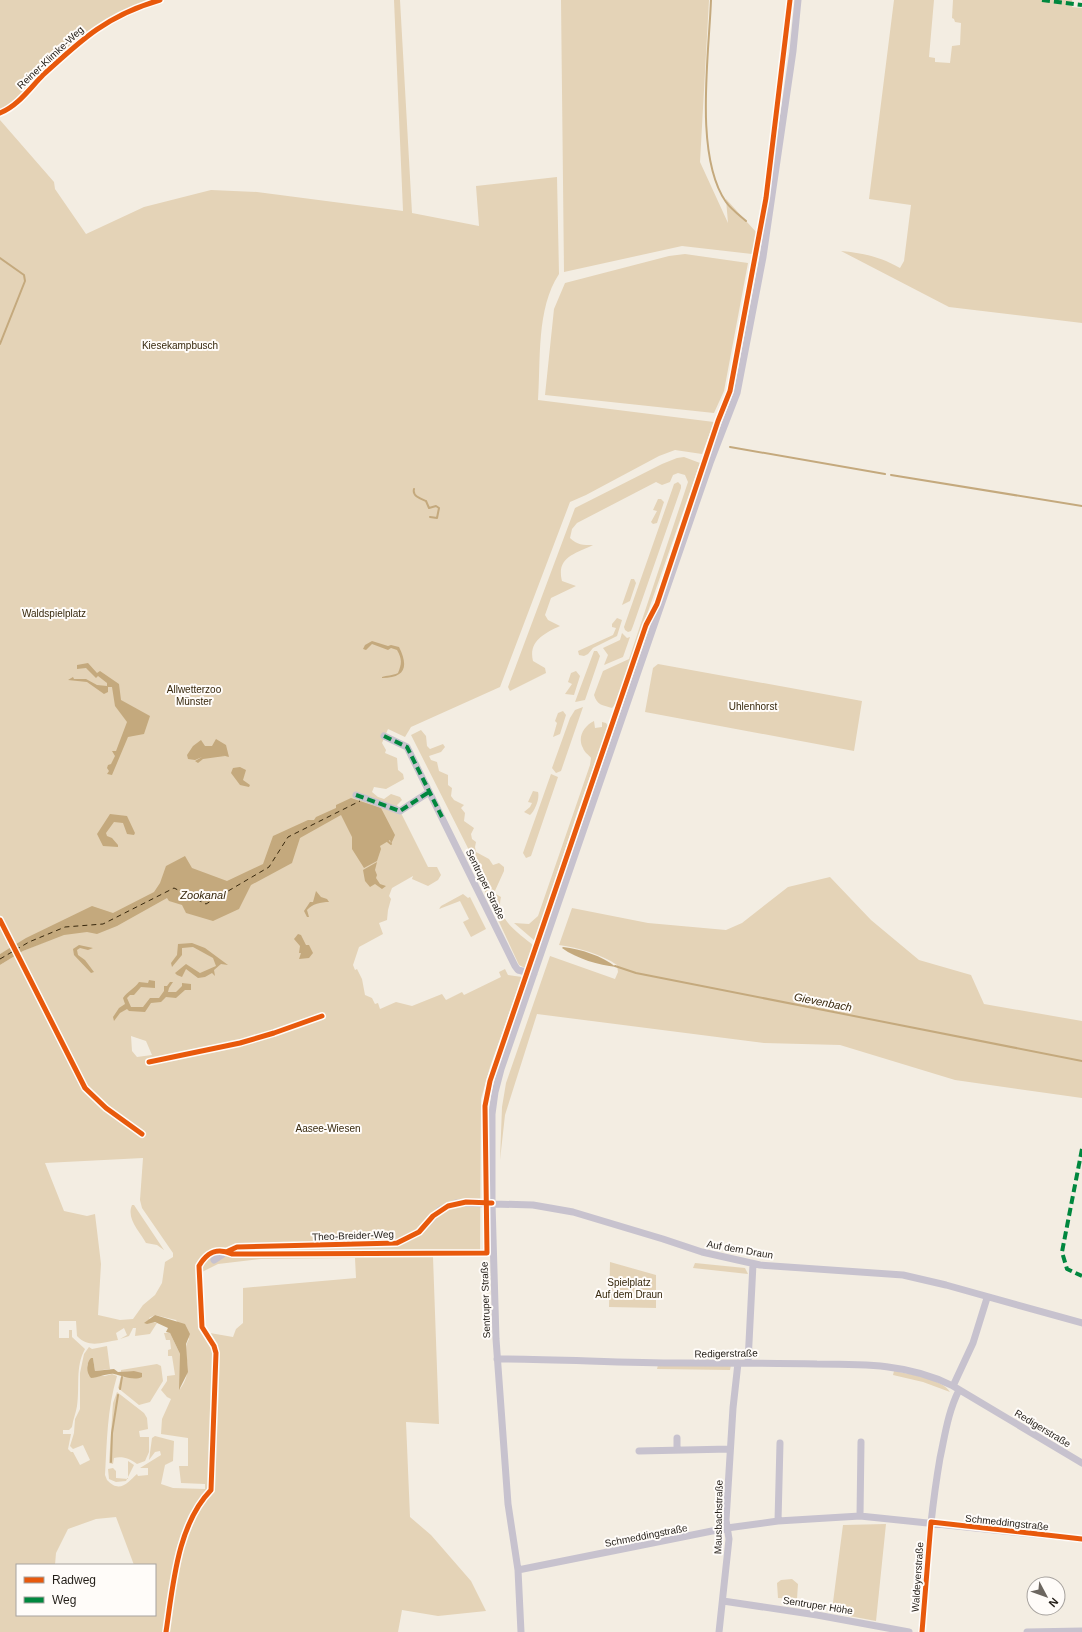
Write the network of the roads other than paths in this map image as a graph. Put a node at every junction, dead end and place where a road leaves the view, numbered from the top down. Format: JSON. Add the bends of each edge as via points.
{"nodes":[{"id":1,"x":160,"y":0,"type":"edge"},
{"id":2,"x":798,"y":0,"type":"edge"},
{"id":3,"x":0,"y":113,"type":"edge"},
{"id":4,"x":384,"y":736,"type":"dead end"},
{"id":5,"x":429,"y":792,"type":"junction"},
{"id":6,"x":356,"y":795,"type":"dead end"},
{"id":7,"x":534,"y":974,"type":"junction"},
{"id":8,"x":492,"y":1203,"type":"junction"},
{"id":9,"x":214,"y":1260,"type":"dead end"},
{"id":10,"x":753,"y":1264,"type":"junction"},
{"id":11,"x":987,"y":1298,"type":"junction"},
{"id":12,"x":1082,"y":1323,"type":"edge"},
{"id":13,"x":497,"y":1359,"type":"junction"},
{"id":14,"x":748,"y":1362,"type":"junction"},
{"id":15,"x":738,"y":1363,"type":"junction"},
{"id":16,"x":956,"y":1388,"type":"junction"},
{"id":17,"x":677,"y":1438,"type":"dead end"},
{"id":18,"x":862,"y":1442,"type":"dead end"},
{"id":19,"x":780,"y":1443,"type":"dead end"},
{"id":20,"x":730,"y":1449,"type":"junction"},
{"id":21,"x":677,"y":1450,"type":"junction"},
{"id":22,"x":639,"y":1451,"type":"dead end"},
{"id":23,"x":1082,"y":1463,"type":"edge"},
{"id":24,"x":860,"y":1516,"type":"junction"},
{"id":25,"x":778,"y":1521,"type":"junction"},
{"id":26,"x":931,"y":1522,"type":"junction"},
{"id":27,"x":727,"y":1528,"type":"junction"},
{"id":28,"x":1082,"y":1539,"type":"edge"},
{"id":29,"x":518,"y":1570,"type":"junction"},
{"id":30,"x":723,"y":1601,"type":"junction"},
{"id":31,"x":1082,"y":1631,"type":"edge"},
{"id":32,"x":521,"y":1632,"type":"edge"},
{"id":33,"x":719,"y":1632,"type":"edge"},
{"id":34,"x":909,"y":1632,"type":"edge"},
{"id":35,"x":922,"y":1632,"type":"edge"},
{"id":36,"x":1027,"y":1632,"type":"edge"},
{"id":37,"x":1034,"y":1632,"type":"edge"}],
"edges":[{"from":1,"to":3,"type":"street","name":"Reiner-Klimke-Weg","via":[[123,12],[99,27],[66,53],[16,103]]},
{"from":2,"to":7,"type":"street","name":"Sentruper Straße","via":[[769,221],[737,393],[710,463]]},
{"from":4,"to":5,"type":"street","name":"Sentruper Straße","via":[[407,748]]},
{"from":5,"to":6,"type":"street","via":[[400,811]]},
{"from":5,"to":7,"type":"street","name":"Sentruper Straße","via":[[515,966],[518,970]]},
{"from":7,"to":8,"type":"street","name":"Sentruper Straße","via":[[495,1092],[492,1114]]},
{"from":8,"to":9,"type":"street","name":"Theo-Breider-Weg","via":[[466,1202],[448,1206],[433,1216],[419,1232],[397,1243],[237,1247]]},
{"from":8,"to":10,"type":"street","name":"Auf dem Draun","via":[[532,1205],[573,1212],[702,1252]]},
{"from":8,"to":13,"type":"street","name":"Sentruper Straße"},
{"from":10,"to":11,"type":"street","name":"Auf dem Draun","via":[[903,1275],[946,1284]]},
{"from":10,"to":14,"type":"street"},
{"from":11,"to":12,"type":"street","name":"Auf dem Draun"},
{"from":11,"to":16,"type":"street"},
{"from":13,"to":15,"type":"street","name":"Redigerstraße"},
{"from":13,"to":29,"type":"street","name":"Sentruper Straße","via":[[508,1504]]},
{"from":14,"to":15,"type":"street","name":"Redigerstraße"},
{"from":14,"to":16,"type":"street","name":"Redigerstraße","via":[[885,1366],[913,1371]]},
{"from":15,"to":20,"type":"street","name":"Mausbachstraße"},
{"from":16,"to":23,"type":"street","name":"Redigerstraße"},
{"from":16,"to":26,"type":"street","name":"Waldeyerstraße","via":[[946,1425]]},
{"from":17,"to":21,"type":"street"},
{"from":18,"to":24,"type":"street"},
{"from":19,"to":25,"type":"street"},
{"from":20,"to":21,"type":"street"},
{"from":20,"to":27,"type":"street","name":"Mausbachstraße"},
{"from":21,"to":22,"type":"street"},
{"from":24,"to":25,"type":"street","name":"Schmeddingstraße"},
{"from":24,"to":26,"type":"street","name":"Schmeddingstraße"},
{"from":25,"to":27,"type":"street","name":"Schmeddingstraße"},
{"from":26,"to":28,"type":"street","name":"Schmeddingstraße"},
{"from":26,"to":35,"type":"street","name":"Waldeyerstraße"},
{"from":27,"to":29,"type":"street","name":"Schmeddingstraße"},
{"from":27,"to":30,"type":"street","name":"Mausbachstraße","via":[[729,1539]]},
{"from":29,"to":32,"type":"street","name":"Sentruper Straße"},
{"from":30,"to":33,"type":"street","name":"Mausbachstraße"},
{"from":30,"to":34,"type":"street","name":"Sentruper Höhe"},
{"from":31,"to":37,"type":"street"},
{"from":36,"to":37,"type":"street"}]}
